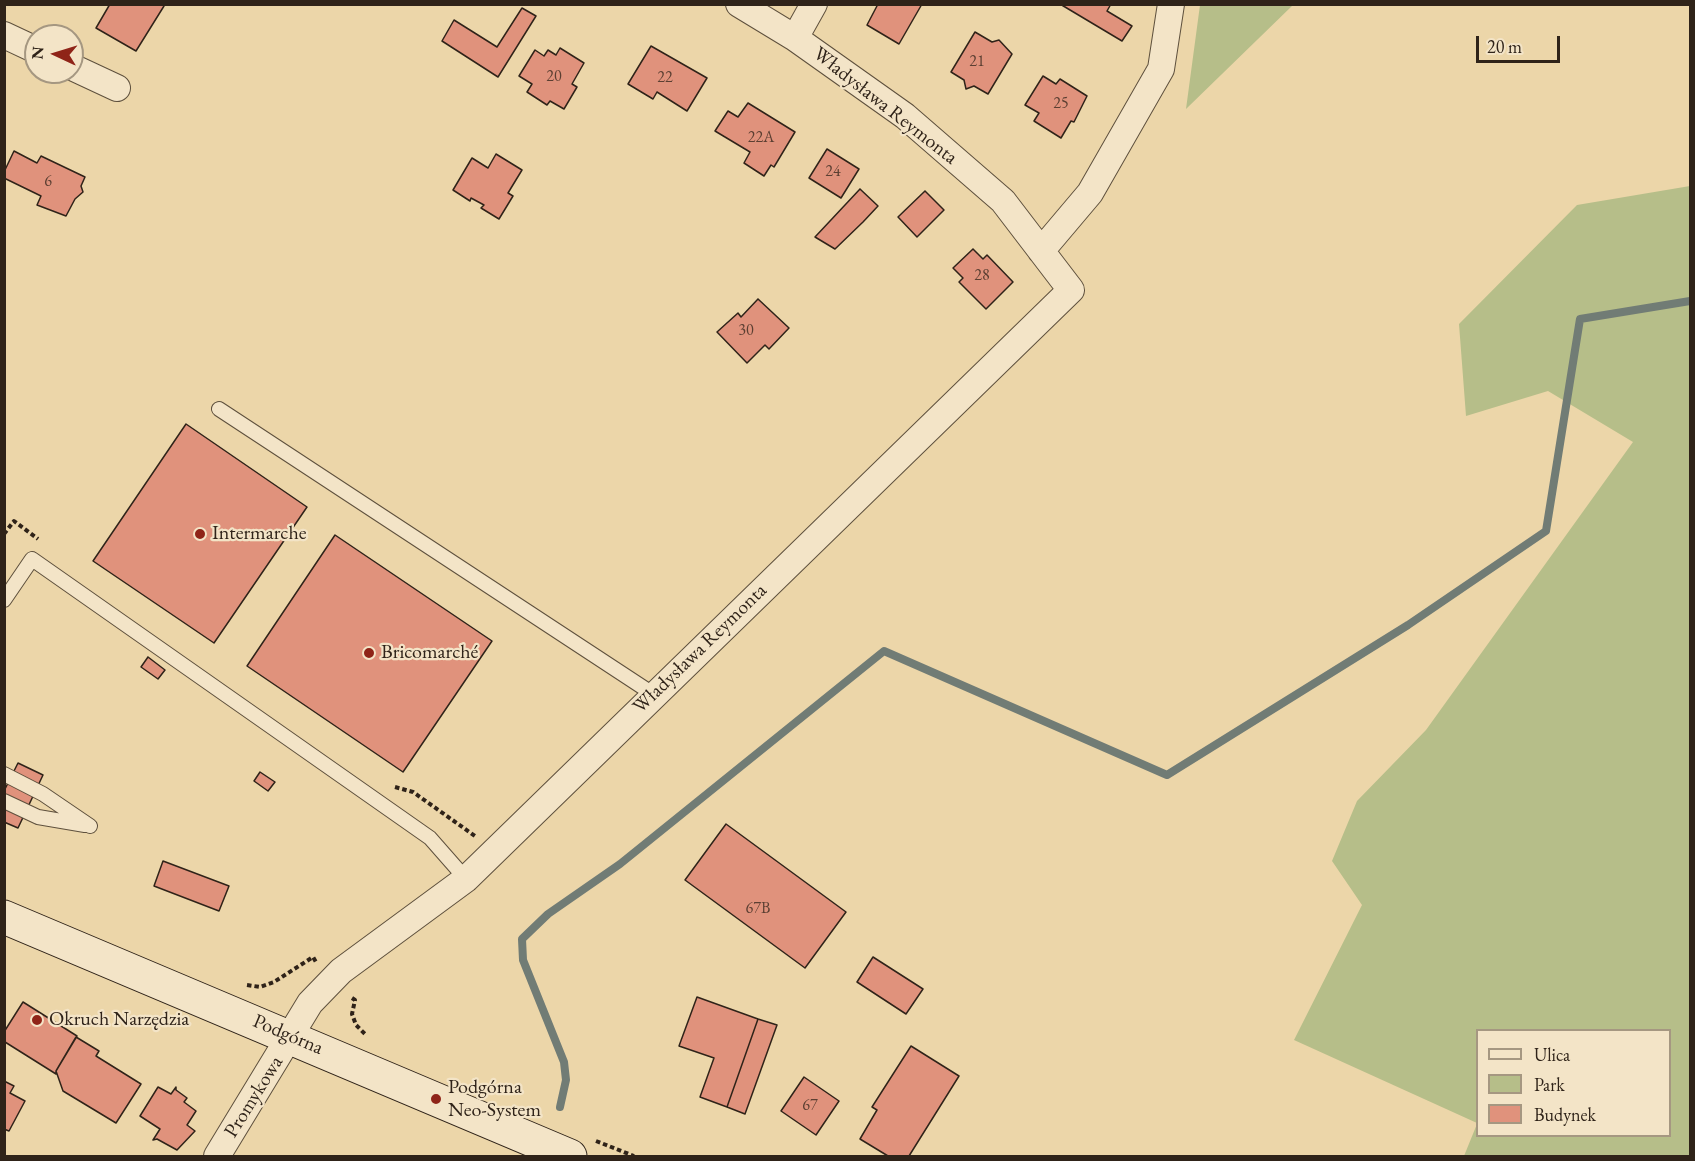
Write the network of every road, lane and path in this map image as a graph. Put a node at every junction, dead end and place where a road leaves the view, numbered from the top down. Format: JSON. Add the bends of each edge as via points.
{"nodes":[{"id":1,"x":739,"y":4,"type":"edge"},
{"id":2,"x":814,"y":4,"type":"edge"},
{"id":3,"x":1171,"y":4,"type":"edge"},
{"id":4,"x":4,"y":35,"type":"edge"},
{"id":5,"x":795,"y":38,"type":"junction"},
{"id":6,"x":24,"y":44,"type":"edge"},
{"id":7,"x":84,"y":73,"type":"edge"},
{"id":8,"x":117,"y":88,"type":"dead end"},
{"id":9,"x":1041,"y":251,"type":"junction"},
{"id":10,"x":219,"y":409,"type":"dead end"},
{"id":11,"x":4,"y":600,"type":"edge"},
{"id":12,"x":652,"y":694,"type":"junction"},
{"id":13,"x":4,"y":774,"type":"edge"},
{"id":14,"x":4,"y":801,"type":"edge"},
{"id":15,"x":466,"y":879,"type":"junction"},
{"id":16,"x":4,"y":917,"type":"edge"},
{"id":17,"x":313,"y":957,"type":"dead end"},
{"id":18,"x":245,"y":984,"type":"dead end"},
{"id":19,"x":291,"y":1036,"type":"junction"},
{"id":20,"x":217,"y":1156,"type":"edge"},
{"id":21,"x":570,"y":1156,"type":"edge"}],
"edges":[{"from":1,"to":5,"type":"street","name":"Władysława Reymonta"},
{"from":2,"to":5,"type":"street"},
{"from":3,"to":9,"type":"street","via":[[1161,69],[1090,193]]},
{"from":4,"to":6,"type":"street"},
{"from":5,"to":9,"type":"street","name":"Władysława Reymonta","via":[[905,116],[1003,201]]},
{"from":7,"to":8,"type":"street"},
{"from":9,"to":12,"type":"street","name":"Władysława Reymonta","via":[[1071,290]]},
{"from":10,"to":12,"type":"lane"},
{"from":11,"to":15,"type":"lane","via":[[32,559],[430,838]]},
{"from":12,"to":15,"type":"street","name":"Władysława Reymonta"},
{"from":13,"to":14,"type":"lane","via":[[43,794],[90,826],[38,818]]},
{"from":15,"to":19,"type":"street","name":"Władysława Reymonta","via":[[341,971],[310,1003]]},
{"from":16,"to":19,"type":"main road","name":"Podgórna"},
{"from":17,"to":18,"type":"path","via":[[274,982],[260,987]]},
{"from":19,"to":20,"type":"street","name":"Promykowa"},
{"from":19,"to":21,"type":"main road","name":"Podgórna"}]}
